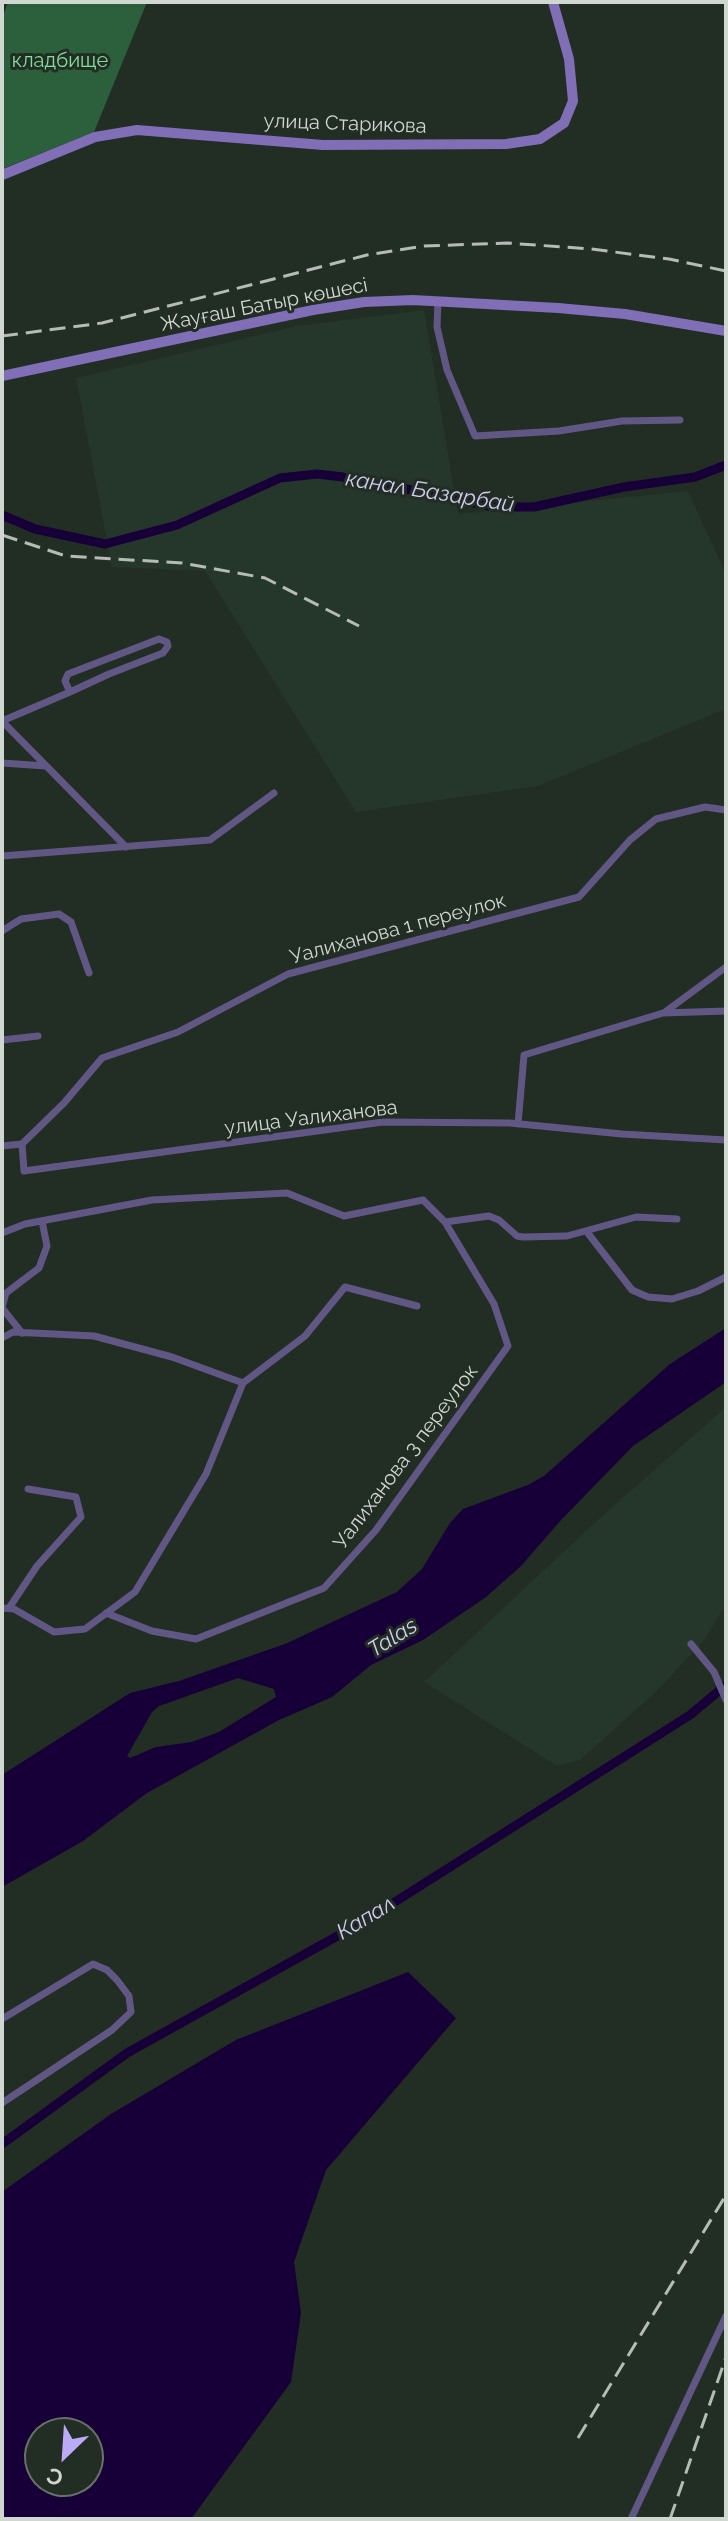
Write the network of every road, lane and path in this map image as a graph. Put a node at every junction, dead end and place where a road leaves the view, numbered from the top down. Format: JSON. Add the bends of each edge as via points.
{"nodes":[{"id":1,"x":553,"y":2,"type":"edge"},
{"id":2,"x":2,"y":175,"type":"edge"},
{"id":3,"x":438,"y":301,"type":"junction"},
{"id":4,"x":726,"y":331,"type":"edge"},
{"id":5,"x":2,"y":376,"type":"edge"},
{"id":6,"x":680,"y":420,"type":"dead end"},
{"id":7,"x":104,"y":660,"type":"junction"},
{"id":8,"x":109,"y":674,"type":"junction"},
{"id":9,"x":70,"y":692,"type":"junction"},
{"id":10,"x":2,"y":721,"type":"edge"},
{"id":11,"x":2,"y":763,"type":"edge"},
{"id":12,"x":46,"y":766,"type":"junction"},
{"id":13,"x":274,"y":793,"type":"dead end"},
{"id":14,"x":726,"y":810,"type":"edge"},
{"id":15,"x":126,"y":847,"type":"junction"},
{"id":16,"x":2,"y":856,"type":"edge"},
{"id":17,"x":2,"y":931,"type":"edge"},
{"id":18,"x":726,"y":967,"type":"edge"},
{"id":19,"x":89,"y":973,"type":"dead end"},
{"id":20,"x":726,"y":1011,"type":"edge"},
{"id":21,"x":663,"y":1013,"type":"junction"},
{"id":22,"x":38,"y":1036,"type":"dead end"},
{"id":23,"x":2,"y":1040,"type":"edge"},
{"id":24,"x":518,"y":1124,"type":"junction"},
{"id":25,"x":726,"y":1140,"type":"edge"},
{"id":26,"x":22,"y":1144,"type":"junction"},
{"id":27,"x":2,"y":1146,"type":"edge"},
{"id":28,"x":677,"y":1219,"type":"dead end"},
{"id":29,"x":42,"y":1221,"type":"junction"},
{"id":30,"x":445,"y":1222,"type":"junction"},
{"id":31,"x":587,"y":1232,"type":"junction"},
{"id":32,"x":2,"y":1233,"type":"edge"},
{"id":33,"x":726,"y":1277,"type":"edge"},
{"id":34,"x":417,"y":1306,"type":"dead end"},
{"id":35,"x":2,"y":1307,"type":"edge"},
{"id":36,"x":22,"y":1333,"type":"junction"},
{"id":37,"x":2,"y":1338,"type":"edge"},
{"id":38,"x":243,"y":1383,"type":"junction"},
{"id":39,"x":28,"y":1489,"type":"dead end"},
{"id":40,"x":5,"y":1608,"type":"edge"},
{"id":41,"x":106,"y":1613,"type":"junction"},
{"id":42,"x":691,"y":1644,"type":"dead end"},
{"id":43,"x":725,"y":1698,"type":"edge"},
{"id":44,"x":2,"y":2019,"type":"edge"},
{"id":45,"x":2,"y":2103,"type":"edge"},
{"id":46,"x":726,"y":2316,"type":"edge"},
{"id":47,"x":631,"y":2519,"type":"edge"}],
"edges":[{"from":1,"to":2,"type":"main road","name":"улица Старикова","via":[[569,59],[573,101],[564,123],[540,139],[506,144],[323,145],[137,130],[95,137]]},
{"from":3,"to":4,"type":"main road","name":"Жауғаш Батыр көшесі","via":[[625,314]]},
{"from":3,"to":5,"type":"main road","name":"Жауғаш Батыр көшесі","via":[[364,302],[313,310]]},
{"from":3,"to":6,"type":"street","via":[[437,327],[447,370],[475,436]]},
{"from":7,"to":8,"type":"street"},
{"from":7,"to":8,"type":"street","via":[[159,639],[167,642],[163,653]]},
{"from":7,"to":9,"type":"street","via":[[68,674]]},
{"from":8,"to":9,"type":"street"},
{"from":9,"to":10,"type":"street"},
{"from":10,"to":12,"type":"street"},
{"from":11,"to":12,"type":"street"},
{"from":12,"to":15,"type":"street"},
{"from":13,"to":15,"type":"street","via":[[210,840]]},
{"from":14,"to":26,"type":"street","name":"Уалиханова 1 переулок","via":[[705,807],[656,819],[579,897],[288,974],[178,1032],[102,1058]]},
{"from":15,"to":16,"type":"street"},
{"from":17,"to":19,"type":"street","via":[[21,919],[59,914],[71,922]]},
{"from":18,"to":21,"type":"street"},
{"from":20,"to":21,"type":"street"},
{"from":21,"to":24,"type":"street","via":[[524,1055]]},
{"from":22,"to":23,"type":"street"},
{"from":24,"to":25,"type":"street","name":"улица Уалиханова"},
{"from":24,"to":26,"type":"street","name":"улица Уалиханова","via":[[383,1122],[24,1171]]},
{"from":26,"to":27,"type":"street"},
{"from":28,"to":31,"type":"street","via":[[636,1217]]},
{"from":29,"to":30,"type":"street","via":[[152,1200],[287,1193],[344,1216],[423,1200]]},
{"from":29,"to":32,"type":"street"},
{"from":29,"to":35,"type":"street","via":[[47,1246],[39,1268],[6,1293]]},
{"from":30,"to":31,"type":"street","via":[[489,1216],[523,1237]]},
{"from":30,"to":41,"type":"street","name":"Уалиханова 3 переулок","via":[[494,1304],[508,1346],[376,1530],[324,1588],[196,1639],[152,1631]]},
{"from":31,"to":33,"type":"street","via":[[632,1290],[648,1297],[672,1299]]},
{"from":34,"to":38,"type":"street","via":[[345,1287],[305,1336]]},
{"from":35,"to":36,"type":"street"},
{"from":36,"to":37,"type":"street"},
{"from":36,"to":38,"type":"street","via":[[94,1336]]},
{"from":38,"to":41,"type":"street","via":[[206,1474],[135,1592]]},
{"from":39,"to":40,"type":"street","via":[[76,1497],[81,1517]]},
{"from":40,"to":41,"type":"street","via":[[54,1632],[85,1629]]},
{"from":42,"to":43,"type":"street","via":[[714,1672]]},
{"from":44,"to":45,"type":"street","via":[[93,1964],[117,1980],[129,1996],[131,2012]]},
{"from":46,"to":47,"type":"street"}]}
